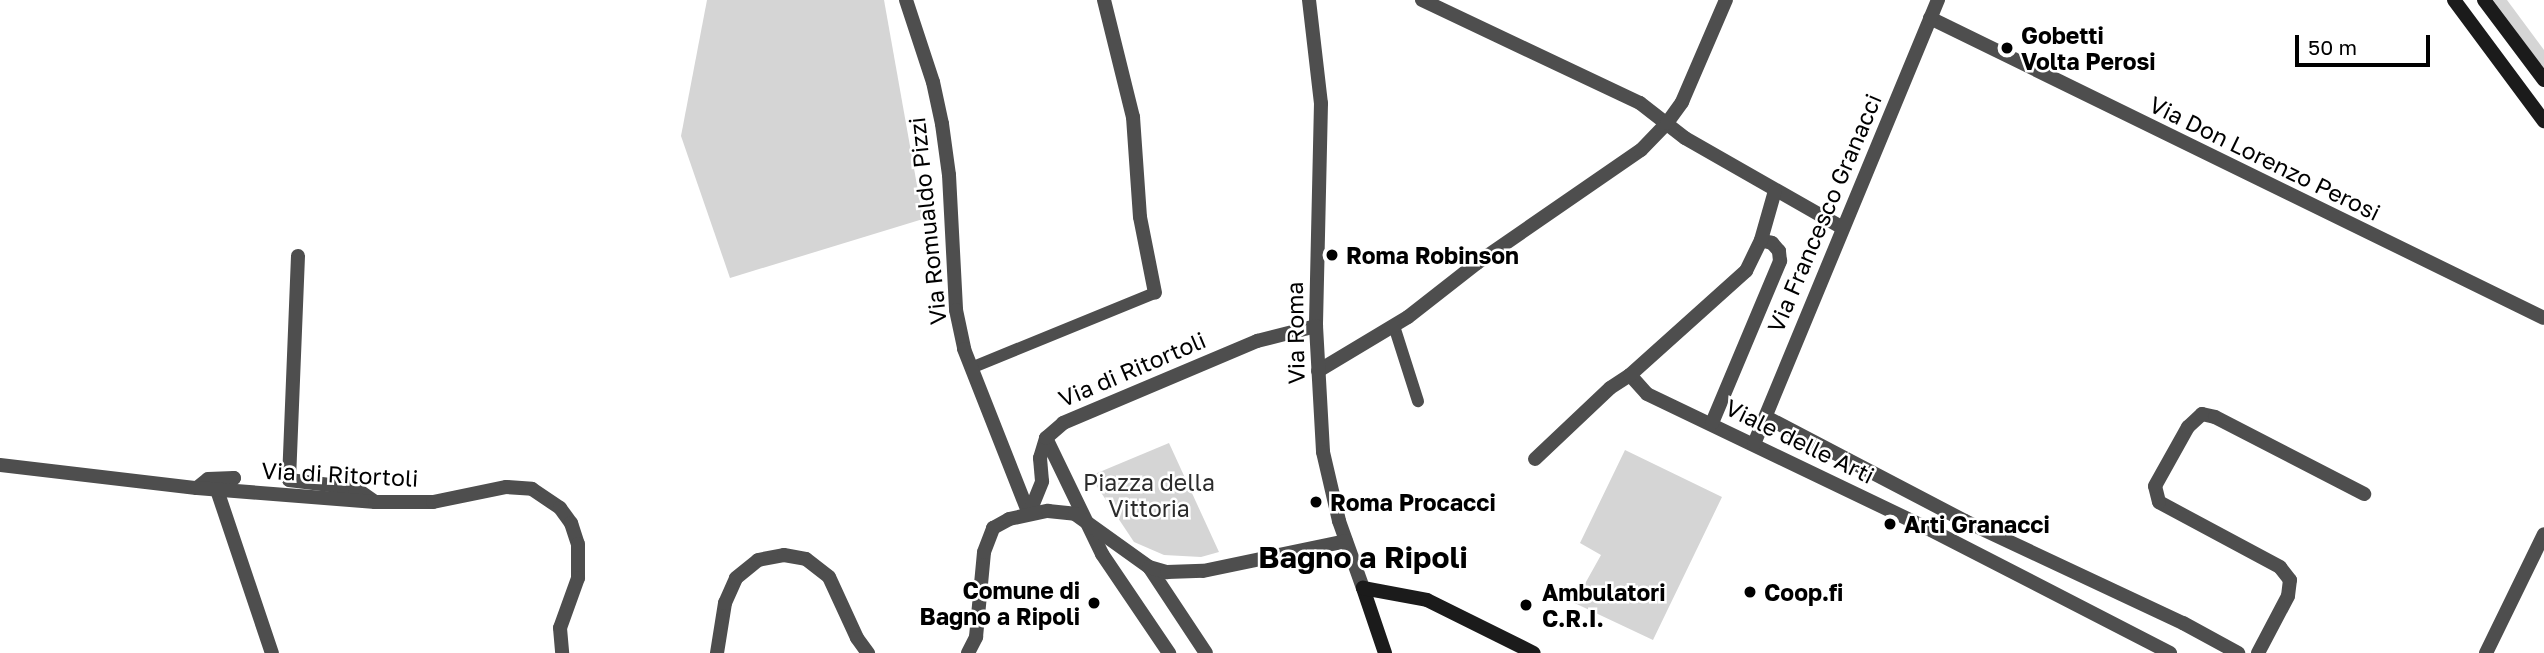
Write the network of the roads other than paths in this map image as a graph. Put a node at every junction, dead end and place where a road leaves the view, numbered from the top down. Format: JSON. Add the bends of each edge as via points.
{"nodes":[{"id":1,"x":906,"y":0,"type":"edge"},
{"id":2,"x":1104,"y":0,"type":"edge"},
{"id":3,"x":1422,"y":0,"type":"edge"},
{"id":4,"x":1726,"y":0,"type":"edge"},
{"id":5,"x":1938,"y":0,"type":"edge"},
{"id":6,"x":2454,"y":0,"type":"edge"},
{"id":7,"x":2484,"y":0,"type":"edge"},
{"id":8,"x":1307,"y":1,"type":"edge"},
{"id":9,"x":1930,"y":18,"type":"junction"},
{"id":10,"x":2544,"y":80,"type":"edge"},
{"id":11,"x":2544,"y":121,"type":"edge"},
{"id":12,"x":1667,"y":123,"type":"junction"},
{"id":13,"x":1775,"y":191,"type":"junction"},
{"id":14,"x":1841,"y":228,"type":"junction"},
{"id":15,"x":1761,"y":240,"type":"junction"},
{"id":16,"x":298,"y":256,"type":"dead end"},
{"id":17,"x":1154,"y":293,"type":"joint"},
{"id":18,"x":2544,"y":318,"type":"edge"},
{"id":19,"x":1316,"y":326,"type":"junction"},
{"id":20,"x":1394,"y":326,"type":"junction"},
{"id":21,"x":971,"y":368,"type":"junction"},
{"id":22,"x":1318,"y":371,"type":"junction"},
{"id":23,"x":1630,"y":375,"type":"junction"},
{"id":24,"x":1418,"y":401,"type":"dead end"},
{"id":25,"x":1766,"y":417,"type":"junction"},
{"id":26,"x":1712,"y":422,"type":"junction"},
{"id":27,"x":1046,"y":438,"type":"junction"},
{"id":28,"x":1754,"y":444,"type":"junction"},
{"id":29,"x":1535,"y":459,"type":"dead end"},
{"id":30,"x":0,"y":466,"type":"edge"},
{"id":31,"x":217,"y":490,"type":"junction"},
{"id":32,"x":2364,"y":494,"type":"dead end"},
{"id":33,"x":375,"y":502,"type":"junction"},
{"id":34,"x":1029,"y":514,"type":"junction"},
{"id":35,"x":1087,"y":521,"type":"junction"},
{"id":36,"x":1965,"y":521,"type":"junction"},
{"id":37,"x":2544,"y":534,"type":"edge"},
{"id":38,"x":1346,"y":541,"type":"junction"},
{"id":39,"x":1955,"y":542,"type":"junction"},
{"id":40,"x":1149,"y":567,"type":"junction"},
{"id":41,"x":1363,"y":588,"type":"junction"},
{"id":42,"x":271,"y":653,"type":"edge"},
{"id":43,"x":562,"y":653,"type":"edge"},
{"id":44,"x":717,"y":653,"type":"edge"},
{"id":45,"x":867,"y":653,"type":"edge"},
{"id":46,"x":968,"y":653,"type":"edge"},
{"id":47,"x":1169,"y":653,"type":"edge"},
{"id":48,"x":1206,"y":653,"type":"edge"},
{"id":49,"x":1384,"y":653,"type":"edge"},
{"id":50,"x":1534,"y":653,"type":"edge"},
{"id":51,"x":2170,"y":653,"type":"edge"},
{"id":52,"x":2238,"y":653,"type":"edge"},
{"id":53,"x":2258,"y":653,"type":"edge"},
{"id":54,"x":2486,"y":653,"type":"edge"}],
"edges":[{"from":1,"to":21,"type":"street","name":"Via Romualdo Pizzi","via":[[942,124],[956,310]]},
{"from":2,"to":17,"type":"street","via":[[1133,117],[1140,217]]},
{"from":3,"to":12,"type":"street","via":[[1640,103]]},
{"from":4,"to":12,"type":"street","via":[[1682,102]]},
{"from":5,"to":9,"type":"street","name":"Via Francesco Granacci"},
{"from":6,"to":11,"type":"main road"},
{"from":7,"to":10,"type":"main road"},
{"from":8,"to":19,"type":"street","name":"Via Roma","via":[[1321,103]]},
{"from":9,"to":14,"type":"street","name":"Via Francesco Granacci"},
{"from":9,"to":18,"type":"street","name":"Via Don Lorenzo Perosi"},
{"from":12,"to":13,"type":"street"},
{"from":12,"to":20,"type":"street","via":[[1641,150]]},
{"from":13,"to":14,"type":"street"},
{"from":13,"to":15,"type":"street"},
{"from":14,"to":25,"type":"street","name":"Via Francesco Granacci"},
{"from":15,"to":23,"type":"street","via":[[1738,279]]},
{"from":15,"to":26,"type":"street","via":[[1772,243],[1780,261]]},
{"from":16,"to":33,"type":"street","via":[[289,480],[355,488]]},
{"from":17,"to":21,"type":"street"},
{"from":19,"to":22,"type":"street","name":"Via Roma"},
{"from":19,"to":27,"type":"street","name":"Via di Ritortoli","via":[[1257,341],[1063,423]]},
{"from":20,"to":22,"type":"street"},
{"from":20,"to":24,"type":"street"},
{"from":21,"to":34,"type":"street","name":"Via Romualdo Pizzi"},
{"from":22,"to":38,"type":"street","name":"Via Roma","via":[[1326,474]]},
{"from":23,"to":26,"type":"street","name":"Viale delle Arti","via":[[1647,394]]},
{"from":23,"to":29,"type":"street","via":[[1610,387]]},
{"from":25,"to":28,"type":"street","name":"Via Francesco Granacci"},
{"from":25,"to":36,"type":"street","name":"Viale delle Arti"},
{"from":26,"to":28,"type":"street","name":"Viale delle Arti"},
{"from":27,"to":34,"type":"street","name":"Via di Ritortoli","via":[[1040,458],[1042,481]]},
{"from":27,"to":35,"type":"street"},
{"from":28,"to":39,"type":"street","name":"Viale delle Arti"},
{"from":30,"to":31,"type":"street","name":"Via di Ritortoli"},
{"from":31,"to":33,"type":"street","name":"Via di Ritortoli"},
{"from":31,"to":42,"type":"street"},
{"from":32,"to":53,"type":"street","via":[[2215,417],[2202,414],[2188,427],[2155,486],[2159,502],[2280,567],[2290,580],[2288,596]]},
{"from":33,"to":43,"type":"street","name":"Via di Ritortoli","via":[[433,502],[506,487],[532,489],[549,498],[571,523],[578,544],[578,578],[560,628]]},
{"from":34,"to":35,"type":"street","via":[[1068,512]]},
{"from":34,"to":46,"type":"street","via":[[1000,523],[989,536],[979,580],[976,637]]},
{"from":35,"to":40,"type":"street"},
{"from":35,"to":47,"type":"street","via":[[1102,554]]},
{"from":36,"to":39,"type":"street"},
{"from":36,"to":52,"type":"street","name":"Viale delle Arti"},
{"from":37,"to":54,"type":"street"},
{"from":38,"to":40,"type":"street","via":[[1203,571],[1167,572]]},
{"from":38,"to":41,"type":"street","name":"Via Roma"},
{"from":39,"to":51,"type":"street","name":"Viale delle Arti"},
{"from":40,"to":48,"type":"street"},
{"from":41,"to":49,"type":"main road","name":"Via Roma"},
{"from":41,"to":50,"type":"main road","via":[[1427,600]]},
{"from":44,"to":45,"type":"street","via":[[725,603],[736,578],[758,560],[784,555],[806,559],[829,577]]}]}
